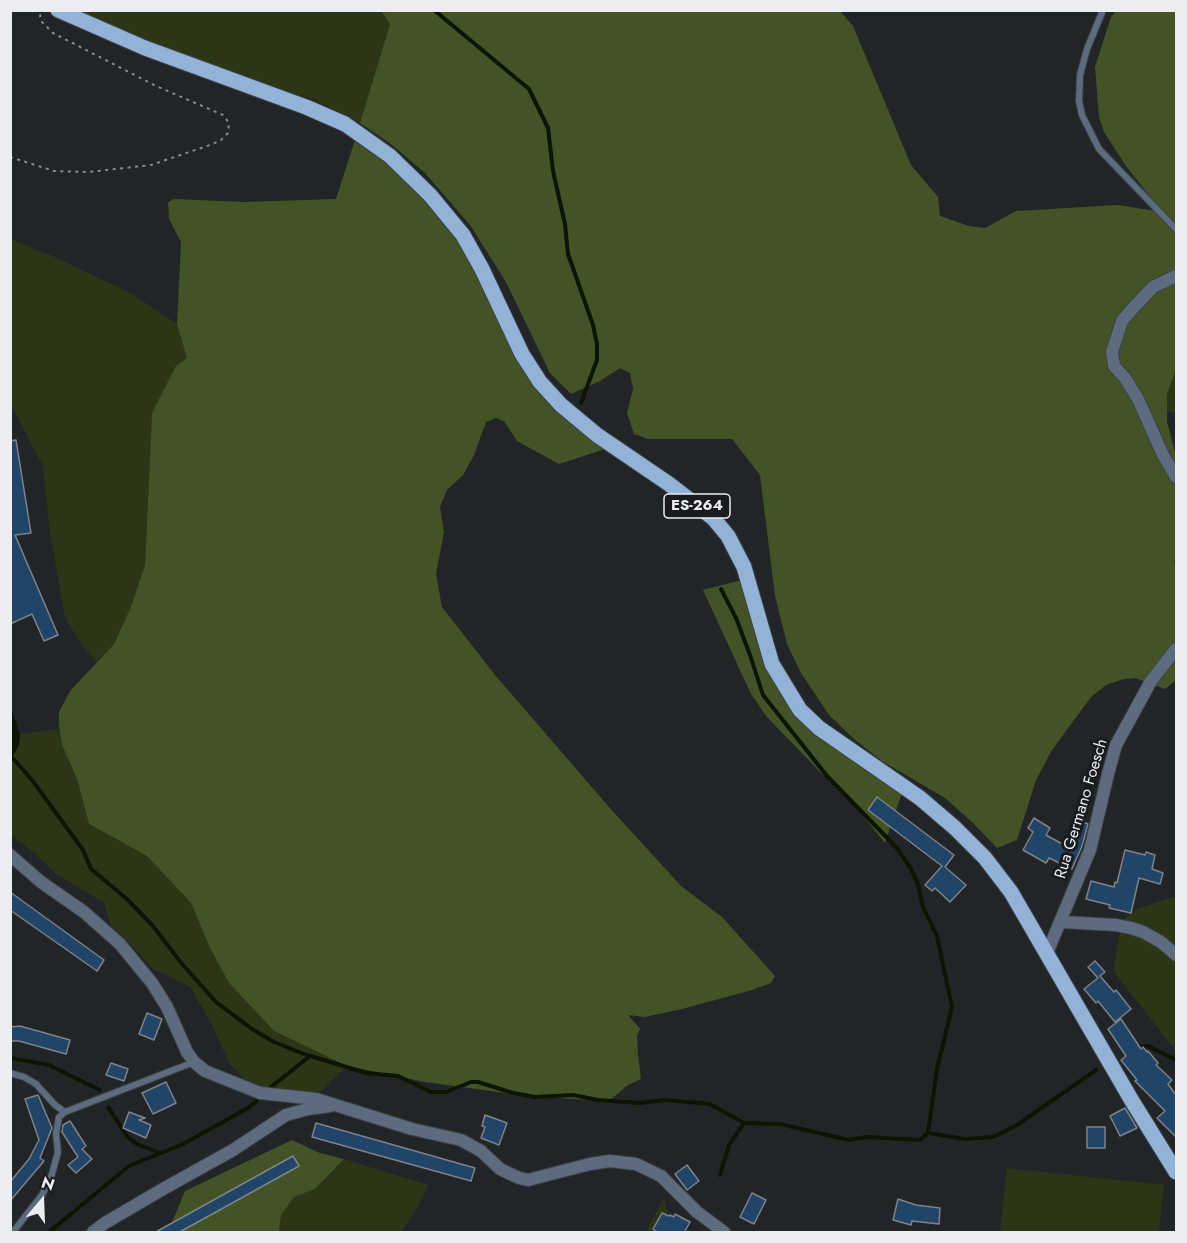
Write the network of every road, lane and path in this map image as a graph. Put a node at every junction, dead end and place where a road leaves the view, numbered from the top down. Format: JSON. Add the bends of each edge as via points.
{"nodes":[{"id":1,"x":42,"y":10,"type":"edge"},
{"id":2,"x":58,"y":10,"type":"edge"},
{"id":3,"x":1103,"y":10,"type":"edge"},
{"id":4,"x":10,"y":157,"type":"edge"},
{"id":5,"x":1176,"y":229,"type":"edge"},
{"id":6,"x":1176,"y":276,"type":"edge"},
{"id":7,"x":1176,"y":477,"type":"edge"},
{"id":8,"x":1176,"y":649,"type":"edge"},
{"id":9,"x":10,"y":855,"type":"edge"},
{"id":10,"x":1062,"y":922,"type":"junction"},
{"id":11,"x":1047,"y":953,"type":"junction"},
{"id":12,"x":1176,"y":955,"type":"edge"},
{"id":13,"x":194,"y":1062,"type":"junction"},
{"id":14,"x":10,"y":1073,"type":"edge"},
{"id":15,"x":336,"y":1105,"type":"junction"},
{"id":16,"x":65,"y":1112,"type":"junction"},
{"id":17,"x":1176,"y":1172,"type":"edge"},
{"id":18,"x":13,"y":1233,"type":"edge"},
{"id":19,"x":93,"y":1233,"type":"edge"},
{"id":20,"x":724,"y":1233,"type":"edge"}],
"edges":[{"from":1,"to":4,"type":"path","via":[[42,22],[53,33],[223,115],[229,123],[228,133],[210,145],[151,165],[89,172],[54,171]]},
{"from":2,"to":11,"type":"main road","number":"ES-264","via":[[145,48],[306,106],[345,124],[390,156],[430,195],[462,235],[540,382],[597,435],[669,484],[713,518],[728,536],[744,567],[772,664],[800,710],[955,828],[1011,892]]},
{"from":3,"to":5,"type":"lane","via":[[1080,75],[1082,115],[1098,149]]},
{"from":6,"to":7,"type":"street","via":[[1153,287],[1134,306],[1122,321],[1112,352],[1114,366],[1138,399]]},
{"from":8,"to":10,"type":"street","name":"Rua Germano Foesch","via":[[1151,681],[1116,745],[1090,850]]},
{"from":9,"to":13,"type":"street","via":[[120,944],[152,983]]},
{"from":10,"to":11,"type":"street","name":"Rua Germano Foesch"},
{"from":10,"to":12,"type":"street","via":[[1131,928],[1161,942]]},
{"from":11,"to":17,"type":"main road","number":"ES-264"},
{"from":13,"to":15,"type":"street","via":[[219,1078],[260,1093]]},
{"from":13,"to":16,"type":"lane"},
{"from":14,"to":16,"type":"lane","via":[[36,1084]]},
{"from":15,"to":19,"type":"street","via":[[286,1115]]},
{"from":15,"to":20,"type":"street","via":[[461,1140],[481,1151],[500,1169],[528,1180],[609,1161],[636,1164],[661,1176]]},
{"from":16,"to":18,"type":"lane","via":[[57,1124],[58,1152],[52,1174],[42,1195]]}]}
